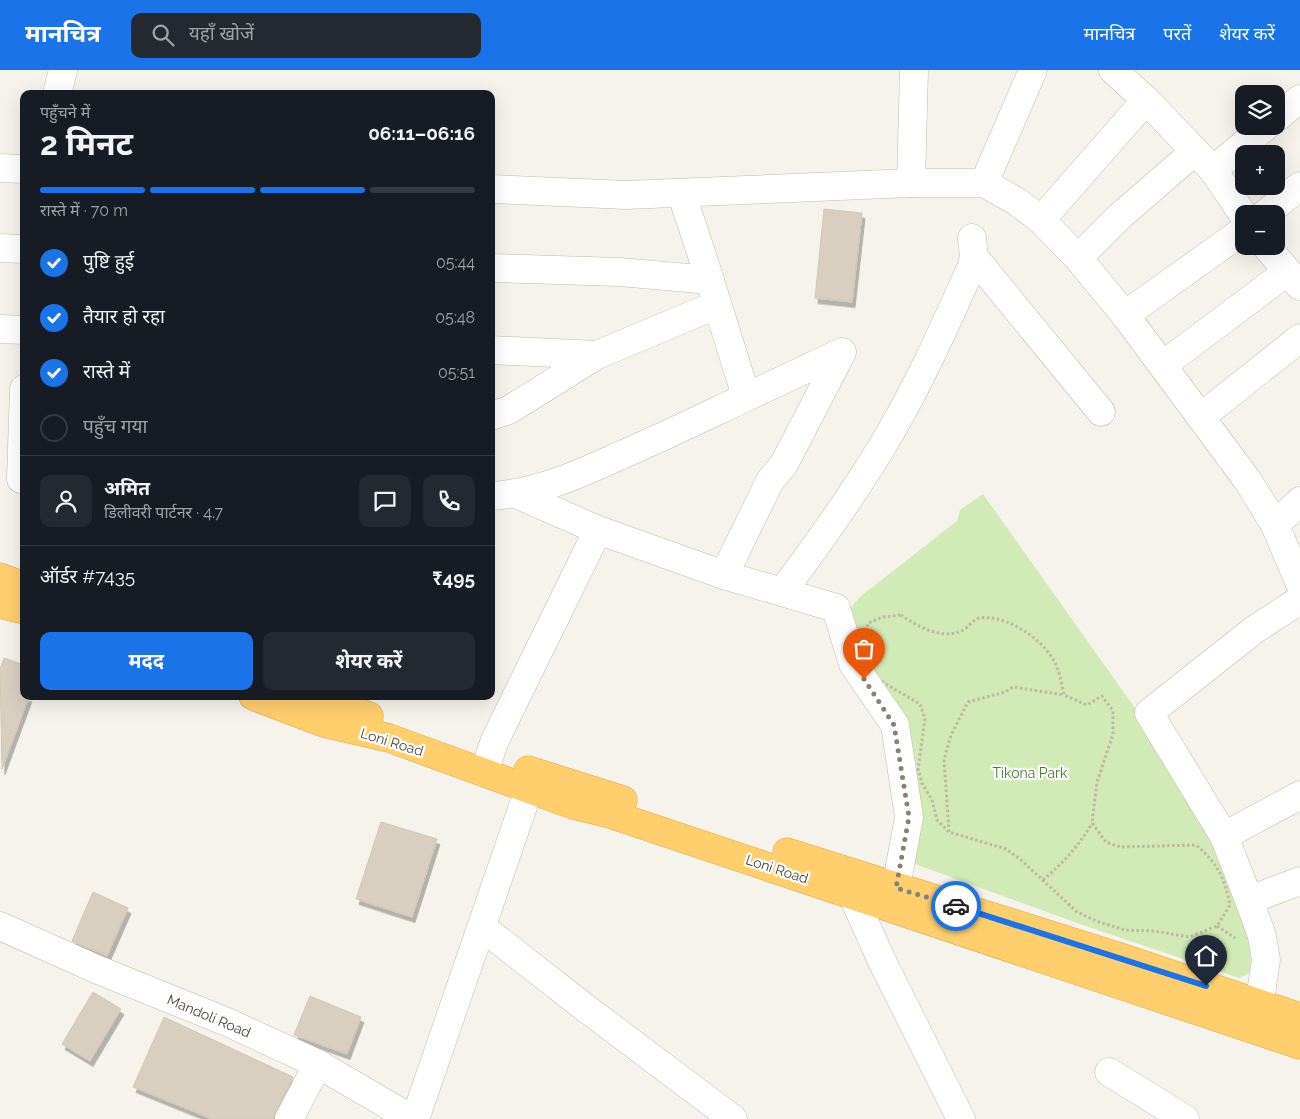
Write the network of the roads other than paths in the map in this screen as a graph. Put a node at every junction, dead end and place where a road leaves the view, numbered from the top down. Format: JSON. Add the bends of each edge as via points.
{"nodes":[{"id":1,"x":63,"y":70,"type":"edge"},
{"id":2,"x":914,"y":70,"type":"edge"},
{"id":3,"x":1033,"y":70,"type":"edge"},
{"id":4,"x":1113,"y":70,"type":"edge"},
{"id":5,"x":58,"y":90,"type":"edge"},
{"id":6,"x":1300,"y":99,"type":"edge"},
{"id":7,"x":1146,"y":100,"type":"junction"},
{"id":8,"x":1285,"y":111,"type":"edge"},
{"id":9,"x":1250,"y":135,"type":"edge"},
{"id":10,"x":1203,"y":161,"type":"junction"},
{"id":11,"x":0,"y":168,"type":"edge"},
{"id":12,"x":20,"y":169,"type":"edge"},
{"id":13,"x":911,"y":183,"type":"junction"},
{"id":14,"x":984,"y":183,"type":"junction"},
{"id":15,"x":1300,"y":186,"type":"edge"},
{"id":16,"x":495,"y":189,"type":"edge"},
{"id":17,"x":681,"y":193,"type":"junction"},
{"id":18,"x":1236,"y":205,"type":"edge"},
{"id":19,"x":1276,"y":205,"type":"edge"},
{"id":20,"x":1041,"y":220,"type":"junction"},
{"id":21,"x":1235,"y":236,"type":"edge"},
{"id":22,"x":0,"y":248,"type":"edge"},
{"id":23,"x":20,"y":249,"type":"edge"},
{"id":24,"x":1274,"y":255,"type":"edge"},
{"id":25,"x":1078,"y":258,"type":"junction"},
{"id":26,"x":495,"y":268,"type":"edge"},
{"id":27,"x":1294,"y":279,"type":"edge"},
{"id":28,"x":713,"y":292,"type":"junction"},
{"id":29,"x":1125,"y":315,"type":"junction"},
{"id":30,"x":0,"y":329,"type":"edge"},
{"id":31,"x":20,"y":330,"type":"edge"},
{"id":32,"x":1300,"y":338,"type":"edge"},
{"id":33,"x":495,"y":350,"type":"edge"},
{"id":34,"x":597,"y":355,"type":"junction"},
{"id":35,"x":1163,"y":365,"type":"junction"},
{"id":36,"x":738,"y":401,"type":"junction"},
{"id":37,"x":17,"y":406,"type":"edge"},
{"id":38,"x":1100,"y":412,"type":"dead end"},
{"id":39,"x":495,"y":415,"type":"edge"},
{"id":40,"x":1202,"y":416,"type":"junction"},
{"id":41,"x":20,"y":461,"type":"edge"},
{"id":42,"x":504,"y":495,"type":"edge"},
{"id":43,"x":1300,"y":501,"type":"edge"},
{"id":44,"x":1275,"y":525,"type":"junction"},
{"id":45,"x":598,"y":530,"type":"junction"},
{"id":46,"x":724,"y":575,"type":"junction"},
{"id":47,"x":0,"y":577,"type":"edge"},
{"id":48,"x":20,"y":584,"type":"edge"},
{"id":49,"x":1300,"y":584,"type":"edge"},
{"id":50,"x":782,"y":592,"type":"junction"},
{"id":51,"x":1300,"y":600,"type":"edge"},
{"id":52,"x":0,"y":604,"type":"edge"},
{"id":53,"x":20,"y":609,"type":"edge"},
{"id":54,"x":264,"y":700,"type":"edge"},
{"id":55,"x":318,"y":700,"type":"edge"},
{"id":56,"x":486,"y":765,"type":"junction"},
{"id":57,"x":529,"y":789,"type":"junction"},
{"id":58,"x":1300,"y":795,"type":"edge"},
{"id":59,"x":1224,"y":836,"type":"junction"},
{"id":60,"x":1300,"y":881,"type":"edge"},
{"id":61,"x":852,"y":894,"type":"junction"},
{"id":62,"x":893,"y":897,"type":"junction"},
{"id":63,"x":1249,"y":900,"type":"junction"},
{"id":64,"x":0,"y":926,"type":"edge"},
{"id":65,"x":482,"y":927,"type":"junction"},
{"id":66,"x":1257,"y":1003,"type":"junction"},
{"id":67,"x":1300,"y":1018,"type":"edge"},
{"id":68,"x":1300,"y":1045,"type":"edge"},
{"id":69,"x":318,"y":1064,"type":"junction"},
{"id":70,"x":1109,"y":1072,"type":"dead end"},
{"id":71,"x":289,"y":1119,"type":"edge"},
{"id":72,"x":413,"y":1119,"type":"edge"},
{"id":73,"x":733,"y":1119,"type":"edge"},
{"id":74,"x":961,"y":1119,"type":"edge"},
{"id":75,"x":1185,"y":1119,"type":"edge"}],
"edges":[{"from":1,"to":5,"type":"street"},
{"from":2,"to":13,"type":"street"},
{"from":3,"to":14,"type":"street"},
{"from":4,"to":7,"type":"street"},
{"from":6,"to":8,"type":"street"},
{"from":7,"to":10,"type":"street"},
{"from":7,"to":20,"type":"street"},
{"from":9,"to":10,"type":"street"},
{"from":10,"to":18,"type":"street"},
{"from":10,"to":25,"type":"street","via":[[1119,217]]},
{"from":11,"to":12,"type":"street"},
{"from":13,"to":14,"type":"street"},
{"from":13,"to":17,"type":"street"},
{"from":14,"to":20,"type":"street"},
{"from":15,"to":19,"type":"street"},
{"from":16,"to":17,"type":"street","via":[[626,195]]},
{"from":17,"to":28,"type":"street"},
{"from":20,"to":25,"type":"street"},
{"from":21,"to":29,"type":"street"},
{"from":22,"to":23,"type":"street"},
{"from":24,"to":27,"type":"street"},
{"from":25,"to":29,"type":"street"},
{"from":26,"to":28,"type":"street","via":[[620,272]]},
{"from":27,"to":35,"type":"street"},
{"from":28,"to":34,"type":"street"},
{"from":28,"to":36,"type":"street","via":[[743,386],[743,394]]},
{"from":29,"to":35,"type":"street"},
{"from":30,"to":31,"type":"street"},
{"from":32,"to":40,"type":"street"},
{"from":33,"to":34,"type":"street"},
{"from":34,"to":39,"type":"street","via":[[509,410]]},
{"from":35,"to":40,"type":"street"},
{"from":36,"to":42,"type":"street","via":[[571,478]]},
{"from":36,"to":46,"type":"street","via":[[842,352],[784,464],[770,481]]},
{"from":37,"to":41,"type":"street"},
{"from":38,"to":50,"type":"street","via":[[973,248],[937,343],[884,444],[823,538]]},
{"from":40,"to":44,"type":"street"},
{"from":42,"to":45,"type":"street"},
{"from":43,"to":44,"type":"street"},
{"from":44,"to":49,"type":"street"},
{"from":45,"to":46,"type":"street"},
{"from":45,"to":56,"type":"street","via":[[495,740]]},
{"from":46,"to":50,"type":"street"},
{"from":47,"to":48,"type":"highway"},
{"from":50,"to":62,"type":"street","via":[[836,608],[853,664],[894,725],[909,817]]},
{"from":51,"to":59,"type":"street","via":[[1254,630],[1149,713]]},
{"from":52,"to":53,"type":"highway"},
{"from":54,"to":56,"type":"highway","name":"Loni Road","via":[[324,723]]},
{"from":55,"to":56,"type":"highway","name":"Loni Road"},
{"from":56,"to":57,"type":"highway","name":"Loni Road"},
{"from":56,"to":62,"type":"highway","name":"Loni Road"},
{"from":57,"to":61,"type":"highway","name":"Loni Road"},
{"from":57,"to":65,"type":"street"},
{"from":58,"to":59,"type":"street"},
{"from":59,"to":63,"type":"street"},
{"from":60,"to":63,"type":"street"},
{"from":61,"to":62,"type":"highway","name":"Loni Road"},
{"from":61,"to":74,"type":"street"},
{"from":62,"to":66,"type":"highway","name":"Loni Road","via":[[1120,957]]},
{"from":62,"to":68,"type":"highway","name":"Loni Road"},
{"from":63,"to":66,"type":"street","via":[[1266,953],[1262,993]]},
{"from":64,"to":69,"type":"street","name":"Mandoli Road"},
{"from":65,"to":72,"type":"street"},
{"from":65,"to":73,"type":"street"},
{"from":66,"to":67,"type":"highway","name":"Loni Road"},
{"from":69,"to":71,"type":"street"},
{"from":69,"to":72,"type":"street","name":"Mandoli Road"},
{"from":70,"to":75,"type":"street"}]}
